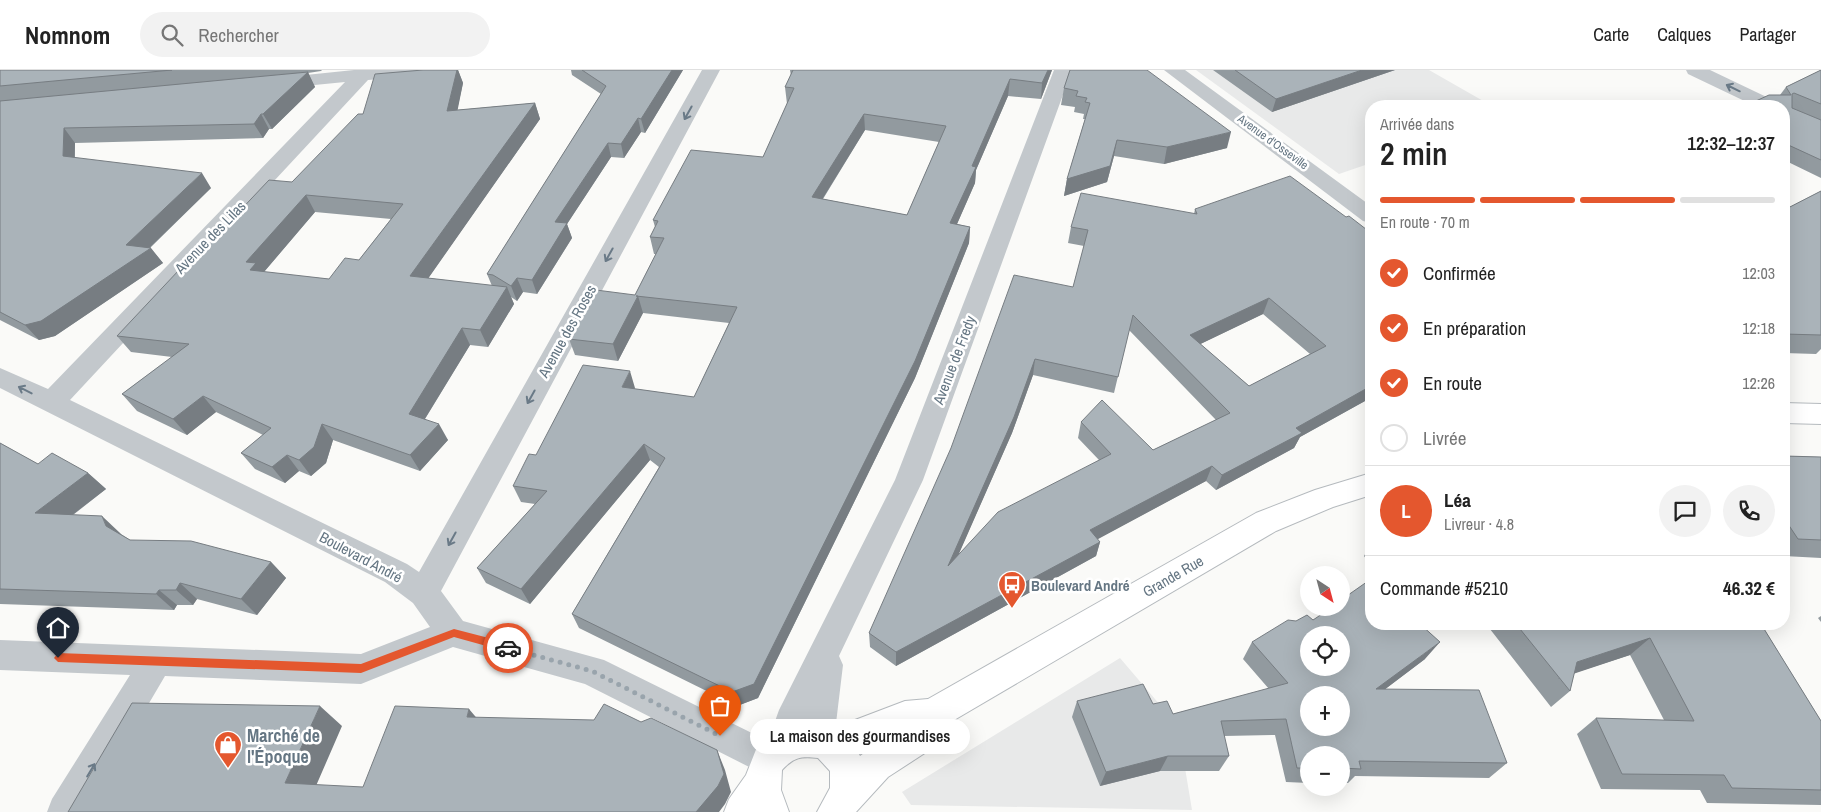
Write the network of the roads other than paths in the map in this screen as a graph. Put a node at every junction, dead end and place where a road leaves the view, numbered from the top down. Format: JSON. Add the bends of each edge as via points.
{"nodes":[{"id":1,"x":417,"y":70,"type":"edge"},
{"id":2,"x":711,"y":70,"type":"edge"},
{"id":3,"x":1063,"y":70,"type":"edge"},
{"id":4,"x":1173,"y":70,"type":"edge"},
{"id":5,"x":1695,"y":70,"type":"edge"},
{"id":6,"x":366,"y":72,"type":"edge"},
{"id":7,"x":256,"y":85,"type":"edge"},
{"id":8,"x":1758,"y":100,"type":"edge"},
{"id":9,"x":1365,"y":210,"type":"edge"},
{"id":10,"x":0,"y":377,"type":"edge"},
{"id":11,"x":51,"y":403,"type":"junction"},
{"id":12,"x":1790,"y":413,"type":"edge"},
{"id":13,"x":1821,"y":414,"type":"edge"},
{"id":14,"x":1365,"y":486,"type":"edge"},
{"id":15,"x":424,"y":593,"type":"junction"},
{"id":16,"x":454,"y":633,"type":"junction"},
{"id":17,"x":830,"y":644,"type":"junction"},
{"id":18,"x":0,"y":655,"type":"edge"},
{"id":19,"x":156,"y":662,"type":"junction"},
{"id":20,"x":932,"y":715,"type":"junction"},
{"id":21,"x":820,"y":741,"type":"junction"},
{"id":22,"x":766,"y":783,"type":"edge"},
{"id":23,"x":840,"y":804,"type":"edge"},
{"id":24,"x":65,"y":812,"type":"edge"}],
"edges":[{"from":1,"to":6,"type":"street"},
{"from":2,"to":15,"type":"street","name":"Avenue des Roses","one_way":true},
{"from":3,"to":17,"type":"street","name":"Avenue de Fredy","via":[[909,480]]},
{"from":4,"to":9,"type":"street","name":"Avenue d'Osseville","via":[[1319,167]]},
{"from":8,"to":5,"type":"street","one_way":true},
{"from":6,"to":7,"type":"street"},
{"from":6,"to":11,"type":"street","name":"Avenue des Lilas"},
{"from":11,"to":10,"type":"street","name":"Boulevard André","one_way":true},
{"from":11,"to":15,"type":"street","name":"Boulevard André","via":[[396,573]]},
{"from":12,"to":13,"type":"main road"},
{"from":14,"to":20,"type":"main road","name":"Grande Rue","via":[[1266,522]]},
{"from":15,"to":16,"type":"street","name":"Boulevard André"},
{"from":16,"to":19,"type":"street","via":[[361,669]]},
{"from":16,"to":22,"type":"street","via":[[592,671]]},
{"from":17,"to":21,"type":"street","name":"Avenue de Fredy"},
{"from":17,"to":22,"type":"street","name":"Avenue de Fredy"},
{"from":18,"to":19,"type":"street"},
{"from":24,"to":19,"type":"street","one_way":true},
{"from":20,"to":21,"type":"main road","name":"Grande Rue","via":[[906,717],[878,730]]},
{"from":20,"to":23,"type":"main road","name":"Grande Rue","via":[[919,737],[876,764]]},
{"from":21,"to":22,"type":"main road","name":"Grande Rue","via":[[797,740]]},
{"from":21,"to":23,"type":"main road","name":"Grande Rue","via":[[834,747],[848,769],[850,783]]}]}
